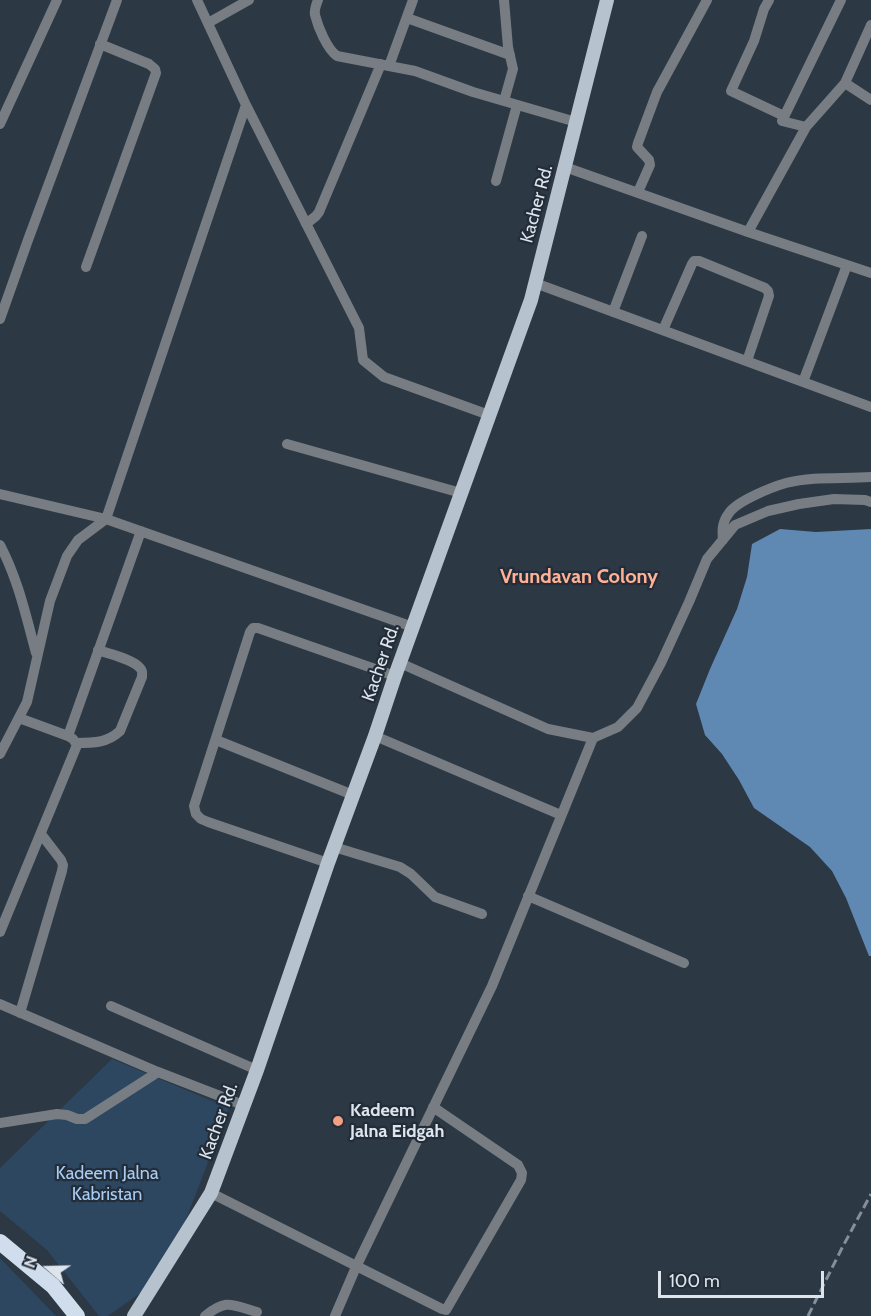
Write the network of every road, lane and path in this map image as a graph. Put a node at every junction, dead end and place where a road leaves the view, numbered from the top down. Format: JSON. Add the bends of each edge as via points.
{"nodes":[{"id":1,"x":57,"y":0,"type":"edge"},
{"id":2,"x":117,"y":0,"type":"edge"},
{"id":3,"x":197,"y":0,"type":"edge"},
{"id":4,"x":249,"y":0,"type":"edge"},
{"id":5,"x":318,"y":0,"type":"edge"},
{"id":6,"x":413,"y":0,"type":"edge"},
{"id":7,"x":504,"y":0,"type":"edge"},
{"id":8,"x":607,"y":0,"type":"edge"},
{"id":9,"x":707,"y":0,"type":"edge"},
{"id":10,"x":769,"y":0,"type":"edge"},
{"id":11,"x":841,"y":0,"type":"edge"},
{"id":12,"x":407,"y":18,"type":"junction"},
{"id":13,"x":208,"y":23,"type":"junction"},
{"id":14,"x":871,"y":25,"type":"edge"},
{"id":15,"x":100,"y":44,"type":"junction"},
{"id":16,"x":510,"y":55,"type":"junction"},
{"id":17,"x":385,"y":65,"type":"junction"},
{"id":18,"x":845,"y":83,"type":"junction"},
{"id":19,"x":871,"y":100,"type":"edge"},
{"id":20,"x":504,"y":101,"type":"junction"},
{"id":21,"x":246,"y":105,"type":"junction"},
{"id":22,"x":517,"y":105,"type":"junction"},
{"id":23,"x":3,"y":109,"type":"edge"},
{"id":24,"x":784,"y":116,"type":"junction"},
{"id":25,"x":576,"y":122,"type":"junction"},
{"id":26,"x":0,"y":124,"type":"edge"},
{"id":27,"x":806,"y":126,"type":"junction"},
{"id":28,"x":565,"y":166,"type":"junction"},
{"id":29,"x":496,"y":181,"type":"dead end"},
{"id":30,"x":639,"y":192,"type":"junction"},
{"id":31,"x":306,"y":224,"type":"junction"},
{"id":32,"x":748,"y":232,"type":"junction"},
{"id":33,"x":642,"y":236,"type":"dead end"},
{"id":34,"x":847,"y":265,"type":"junction"},
{"id":35,"x":86,"y":267,"type":"dead end"},
{"id":36,"x":871,"y":273,"type":"edge"},
{"id":37,"x":535,"y":283,"type":"junction"},
{"id":38,"x":612,"y":312,"type":"junction"},
{"id":39,"x":0,"y":320,"type":"edge"},
{"id":40,"x":663,"y":330,"type":"junction"},
{"id":41,"x":747,"y":361,"type":"junction"},
{"id":42,"x":803,"y":382,"type":"junction"},
{"id":43,"x":871,"y":407,"type":"edge"},
{"id":44,"x":489,"y":415,"type":"junction"},
{"id":45,"x":287,"y":444,"type":"dead end"},
{"id":46,"x":871,"y":477,"type":"edge"},
{"id":47,"x":461,"y":493,"type":"junction"},
{"id":48,"x":0,"y":494,"type":"edge"},
{"id":49,"x":871,"y":502,"type":"edge"},
{"id":50,"x":106,"y":519,"type":"junction"},
{"id":51,"x":141,"y":531,"type":"junction"},
{"id":52,"x":723,"y":540,"type":"junction"},
{"id":53,"x":0,"y":545,"type":"edge"},
{"id":54,"x":413,"y":627,"type":"junction"},
{"id":55,"x":98,"y":650,"type":"junction"},
{"id":56,"x":37,"y":656,"type":"junction"},
{"id":57,"x":398,"y":669,"type":"junction"},
{"id":58,"x":19,"y":718,"type":"junction"},
{"id":59,"x":375,"y":736,"type":"junction"},
{"id":60,"x":592,"y":738,"type":"junction"},
{"id":61,"x":72,"y":740,"type":"junction"},
{"id":62,"x":216,"y":740,"type":"junction"},
{"id":63,"x":0,"y":754,"type":"edge"},
{"id":64,"x":353,"y":795,"type":"junction"},
{"id":65,"x":561,"y":815,"type":"junction"},
{"id":66,"x":41,"y":834,"type":"junction"},
{"id":67,"x":334,"y":847,"type":"junction"},
{"id":68,"x":328,"y":863,"type":"junction"},
{"id":69,"x":528,"y":896,"type":"junction"},
{"id":70,"x":482,"y":915,"type":"dead end"},
{"id":71,"x":0,"y":932,"type":"edge"},
{"id":72,"x":684,"y":963,"type":"dead end"},
{"id":73,"x":0,"y":1004,"type":"edge"},
{"id":74,"x":111,"y":1005,"type":"dead end"},
{"id":75,"x":20,"y":1013,"type":"junction"},
{"id":76,"x":257,"y":1070,"type":"junction"},
{"id":77,"x":158,"y":1072,"type":"junction"},
{"id":78,"x":243,"y":1105,"type":"junction"},
{"id":79,"x":433,"y":1107,"type":"junction"},
{"id":80,"x":0,"y":1123,"type":"edge"},
{"id":81,"x":211,"y":1194,"type":"junction"},
{"id":82,"x":0,"y":1242,"type":"edge"},
{"id":83,"x":356,"y":1267,"type":"junction"},
{"id":84,"x":257,"y":1312,"type":"dead end"},
{"id":85,"x":77,"y":1316,"type":"edge"},
{"id":86,"x":134,"y":1316,"type":"edge"},
{"id":87,"x":205,"y":1316,"type":"edge"},
{"id":88,"x":335,"y":1316,"type":"edge"}],
"edges":[{"from":1,"to":23,"type":"street"},
{"from":2,"to":15,"type":"street"},
{"from":3,"to":13,"type":"street"},
{"from":4,"to":13,"type":"street"},
{"from":5,"to":17,"type":"street","via":[[315,16],[332,53]]},
{"from":6,"to":12,"type":"street"},
{"from":7,"to":16,"type":"street"},
{"from":8,"to":25,"type":"main road","name":"Kacher Rd."},
{"from":9,"to":30,"type":"street","via":[[657,92],[638,142],[637,147],[650,165]]},
{"from":10,"to":24,"type":"street","via":[[731,91]]},
{"from":11,"to":24,"type":"street"},
{"from":12,"to":16,"type":"street"},
{"from":12,"to":17,"type":"street"},
{"from":13,"to":21,"type":"street"},
{"from":14,"to":18,"type":"street"},
{"from":15,"to":35,"type":"street","via":[[148,64],[156,73]]},
{"from":15,"to":39,"type":"street"},
{"from":16,"to":20,"type":"street","via":[[512,73]]},
{"from":17,"to":20,"type":"street"},
{"from":17,"to":31,"type":"street","via":[[318,213]]},
{"from":18,"to":19,"type":"street"},
{"from":18,"to":27,"type":"street"},
{"from":20,"to":22,"type":"street"},
{"from":21,"to":31,"type":"street"},
{"from":21,"to":50,"type":"street"},
{"from":22,"to":25,"type":"street"},
{"from":22,"to":29,"type":"street"},
{"from":23,"to":26,"type":"street"},
{"from":24,"to":27,"type":"street","via":[[782,121]]},
{"from":25,"to":28,"type":"main road","name":"Kacher Rd."},
{"from":27,"to":32,"type":"street"},
{"from":28,"to":30,"type":"street"},
{"from":28,"to":37,"type":"main road","name":"Kacher Rd."},
{"from":30,"to":32,"type":"street"},
{"from":31,"to":44,"type":"street","via":[[358,328],[363,360],[384,377]]},
{"from":32,"to":34,"type":"street"},
{"from":33,"to":38,"type":"street"},
{"from":34,"to":36,"type":"street"},
{"from":34,"to":42,"type":"street"},
{"from":37,"to":38,"type":"street"},
{"from":37,"to":44,"type":"main road","name":"Kacher Rd."},
{"from":38,"to":40,"type":"street"},
{"from":40,"to":41,"type":"street"},
{"from":40,"to":41,"type":"street","via":[[697,260],[768,291]]},
{"from":41,"to":42,"type":"street"},
{"from":42,"to":43,"type":"street"},
{"from":44,"to":47,"type":"main road","name":"Kacher Rd."},
{"from":45,"to":47,"type":"street"},
{"from":46,"to":52,"type":"street","via":[[786,483],[751,496],[729,512],[722,528]]},
{"from":47,"to":54,"type":"main road","name":"Kacher Rd."},
{"from":48,"to":50,"type":"street"},
{"from":49,"to":52,"type":"street","via":[[834,499],[768,510],[735,525]]},
{"from":50,"to":51,"type":"street"},
{"from":50,"to":56,"type":"street","via":[[78,540],[67,556],[50,601]]},
{"from":51,"to":54,"type":"street"},
{"from":51,"to":55,"type":"street"},
{"from":52,"to":60,"type":"street","via":[[707,559],[637,708],[618,727]]},
{"from":53,"to":56,"type":"street","via":[[21,598]]},
{"from":54,"to":57,"type":"main road","name":"Kacher Rd."},
{"from":55,"to":61,"type":"street"},
{"from":55,"to":61,"type":"street","via":[[133,662],[140,667],[142,677],[120,731],[104,742]]},
{"from":56,"to":58,"type":"street","via":[[27,702]]},
{"from":57,"to":59,"type":"main road","name":"Kacher Rd."},
{"from":57,"to":60,"type":"street","via":[[548,729]]},
{"from":57,"to":62,"type":"street","via":[[253,628]]},
{"from":58,"to":61,"type":"street"},
{"from":58,"to":63,"type":"street"},
{"from":59,"to":64,"type":"main road","name":"Kacher Rd."},
{"from":59,"to":65,"type":"street"},
{"from":60,"to":65,"type":"street"},
{"from":61,"to":66,"type":"street","via":[[76,750]]},
{"from":62,"to":64,"type":"street"},
{"from":62,"to":68,"type":"street","via":[[195,806],[196,814],[207,822]]},
{"from":64,"to":67,"type":"main road","name":"Kacher Rd."},
{"from":65,"to":69,"type":"street"},
{"from":66,"to":71,"type":"street"},
{"from":66,"to":75,"type":"street","via":[[61,860],[62,871]]},
{"from":67,"to":68,"type":"main road","name":"Kacher Rd."},
{"from":67,"to":70,"type":"street","via":[[400,867],[435,897]]},
{"from":68,"to":76,"type":"main road","name":"Kacher Rd."},
{"from":69,"to":72,"type":"street"},
{"from":69,"to":79,"type":"street","via":[[492,986]]},
{"from":73,"to":75,"type":"street"},
{"from":74,"to":76,"type":"street"},
{"from":75,"to":77,"type":"street"},
{"from":76,"to":78,"type":"main road","name":"Kacher Rd."},
{"from":77,"to":78,"type":"street"},
{"from":77,"to":80,"type":"street","via":[[85,1119],[57,1114]]},
{"from":78,"to":81,"type":"main road","name":"Kacher Rd."},
{"from":79,"to":83,"type":"street"},
{"from":79,"to":83,"type":"street","via":[[518,1165],[520,1180],[446,1310]]},
{"from":81,"to":83,"type":"street"},
{"from":81,"to":86,"type":"main road","name":"Kacher Rd."},
{"from":82,"to":85,"type":"highway","via":[[53,1286]]},
{"from":83,"to":88,"type":"street"},
{"from":84,"to":87,"type":"street","via":[[225,1304]]}]}
